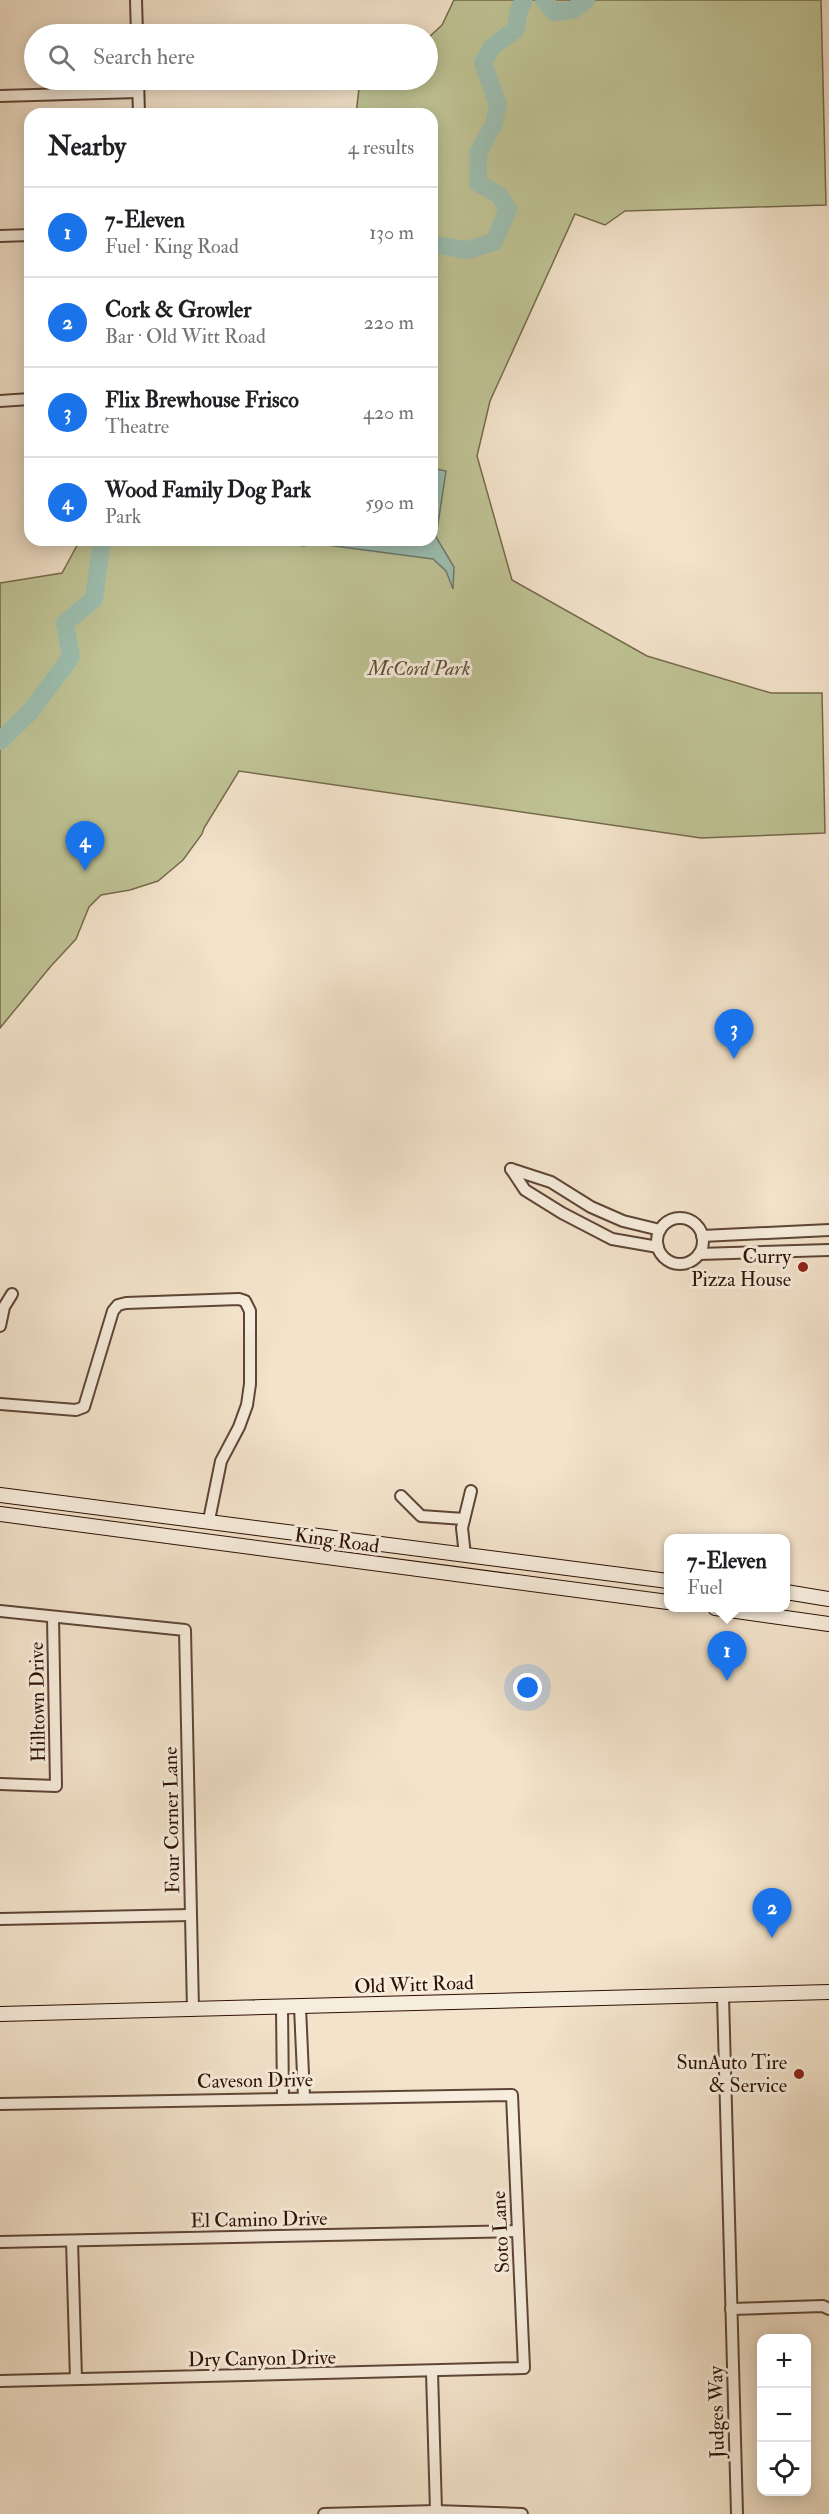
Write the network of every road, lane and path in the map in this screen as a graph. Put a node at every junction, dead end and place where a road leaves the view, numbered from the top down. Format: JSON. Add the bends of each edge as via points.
{"nodes":[{"id":1,"x":136,"y":0,"type":"edge"},
{"id":2,"x":137,"y":24,"type":"edge"},
{"id":3,"x":138,"y":92,"type":"joint"},
{"id":4,"x":0,"y":96,"type":"edge"},
{"id":5,"x":139,"y":108,"type":"edge"},
{"id":6,"x":24,"y":235,"type":"edge"},
{"id":7,"x":0,"y":236,"type":"edge"},
{"id":8,"x":24,"y":399,"type":"edge"},
{"id":9,"x":0,"y":401,"type":"edge"},
{"id":10,"x":660,"y":1230,"type":"junction"},
{"id":11,"x":829,"y":1230,"type":"edge"},
{"id":12,"x":702,"y":1236,"type":"junction"},
{"id":13,"x":658,"y":1247,"type":"junction"},
{"id":14,"x":829,"y":1250,"type":"edge"},
{"id":15,"x":699,"y":1254,"type":"junction"},
{"id":16,"x":12,"y":1294,"type":"dead end"},
{"id":17,"x":0,"y":1326,"type":"edge"},
{"id":18,"x":0,"y":1404,"type":"edge"},
{"id":19,"x":471,"y":1491,"type":"dead end"},
{"id":20,"x":0,"y":1495,"type":"edge"},
{"id":21,"x":401,"y":1496,"type":"dead end"},
{"id":22,"x":0,"y":1514,"type":"edge"},
{"id":23,"x":464,"y":1519,"type":"junction"},
{"id":24,"x":209,"y":1520,"type":"junction"},
{"id":25,"x":206,"y":1541,"type":"junction"},
{"id":26,"x":465,"y":1555,"type":"junction"},
{"id":27,"x":462,"y":1576,"type":"junction"},
{"id":28,"x":664,"y":1580,"type":"edge"},
{"id":29,"x":790,"y":1593,"type":"edge"},
{"id":30,"x":829,"y":1599,"type":"edge"},
{"id":31,"x":664,"y":1601,"type":"edge"},
{"id":32,"x":0,"y":1611,"type":"edge"},
{"id":33,"x":744,"y":1612,"type":"edge"},
{"id":34,"x":53,"y":1617,"type":"junction"},
{"id":35,"x":829,"y":1624,"type":"edge"},
{"id":36,"x":0,"y":1784,"type":"edge"},
{"id":37,"x":191,"y":1915,"type":"junction"},
{"id":38,"x":0,"y":1918,"type":"edge"},
{"id":39,"x":829,"y":1992,"type":"edge"},
{"id":40,"x":723,"y":1996,"type":"junction"},
{"id":41,"x":300,"y":2007,"type":"junction"},
{"id":42,"x":282,"y":2008,"type":"junction"},
{"id":43,"x":193,"y":2010,"type":"junction"},
{"id":44,"x":0,"y":2014,"type":"edge"},
{"id":45,"x":512,"y":2095,"type":"joint"},
{"id":46,"x":283,"y":2097,"type":"junction"},
{"id":47,"x":304,"y":2097,"type":"junction"},
{"id":48,"x":0,"y":2104,"type":"edge"},
{"id":49,"x":518,"y":2231,"type":"junction"},
{"id":50,"x":72,"y":2241,"type":"junction"},
{"id":51,"x":0,"y":2242,"type":"edge"},
{"id":52,"x":827,"y":2306,"type":"edge"},
{"id":53,"x":731,"y":2308,"type":"junction"},
{"id":54,"x":524,"y":2368,"type":"joint"},
{"id":55,"x":432,"y":2372,"type":"junction"},
{"id":56,"x":76,"y":2379,"type":"junction"},
{"id":57,"x":0,"y":2381,"type":"edge"},
{"id":58,"x":435,"y":2511,"type":"junction"},
{"id":59,"x":521,"y":2513,"type":"edge"},
{"id":60,"x":324,"y":2514,"type":"edge"},
{"id":61,"x":737,"y":2514,"type":"edge"}],
"edges":[{"from":1,"to":2,"type":"street"},
{"from":3,"to":4,"type":"street"},
{"from":3,"to":5,"type":"street"},
{"from":6,"to":7,"type":"street"},
{"from":8,"to":9,"type":"street"},
{"from":10,"to":12,"type":"street","via":[[671,1220],[687,1220]]},
{"from":10,"to":13,"type":"street"},
{"from":10,"to":13,"type":"street","via":[[623,1221],[551,1182],[511,1169],[525,1190],[562,1213],[612,1239]]},
{"from":11,"to":12,"type":"street"},
{"from":12,"to":15,"type":"street"},
{"from":13,"to":15,"type":"street","via":[[674,1263],[688,1263]]},
{"from":14,"to":15,"type":"street"},
{"from":16,"to":17,"type":"street"},
{"from":18,"to":24,"type":"street","via":[[82,1409],[86,1406],[118,1305],[244,1302],[250,1311],[251,1328],[247,1405],[221,1461]]},
{"from":19,"to":23,"type":"street"},
{"from":20,"to":24,"type":"street","name":"King Road"},
{"from":21,"to":23,"type":"street","via":[[421,1516]]},
{"from":22,"to":25,"type":"street","name":"King Road"},
{"from":23,"to":26,"type":"street"},
{"from":24,"to":25,"type":"street"},
{"from":24,"to":26,"type":"street","name":"King Road"},
{"from":25,"to":27,"type":"street","name":"King Road"},
{"from":26,"to":27,"type":"street"},
{"from":26,"to":28,"type":"street","name":"King Road"},
{"from":27,"to":31,"type":"street","name":"King Road"},
{"from":29,"to":30,"type":"street"},
{"from":32,"to":34,"type":"street"},
{"from":33,"to":35,"type":"street"},
{"from":34,"to":36,"type":"street","name":"Hilltown Drive","via":[[56,1785]]},
{"from":34,"to":37,"type":"street","name":"Four Corner Lane","via":[[185,1630]]},
{"from":37,"to":38,"type":"street"},
{"from":37,"to":43,"type":"street","name":"Four Corner Lane"},
{"from":39,"to":40,"type":"street","name":"Old Witt Road"},
{"from":40,"to":41,"type":"street","name":"Old Witt Road"},
{"from":40,"to":53,"type":"street","name":"Judges Way"},
{"from":41,"to":42,"type":"street","name":"Old Witt Road"},
{"from":41,"to":47,"type":"street"},
{"from":42,"to":43,"type":"street","name":"Old Witt Road"},
{"from":42,"to":46,"type":"street"},
{"from":43,"to":44,"type":"street","name":"Old Witt Road"},
{"from":45,"to":47,"type":"street","name":"Caveson Drive"},
{"from":45,"to":49,"type":"street","name":"Soto Lane"},
{"from":46,"to":47,"type":"street","name":"Caveson Drive"},
{"from":46,"to":48,"type":"street","name":"Caveson Drive"},
{"from":49,"to":50,"type":"street","name":"El Camino Drive"},
{"from":49,"to":54,"type":"street","name":"Soto Lane"},
{"from":50,"to":51,"type":"street","name":"El Camino Drive"},
{"from":50,"to":56,"type":"street"},
{"from":52,"to":53,"type":"street"},
{"from":53,"to":61,"type":"street","name":"Judges Way"},
{"from":54,"to":55,"type":"street","name":"Dry Canyon Drive"},
{"from":55,"to":56,"type":"street","name":"Dry Canyon Drive"},
{"from":55,"to":58,"type":"street"},
{"from":56,"to":57,"type":"street","name":"Dry Canyon Drive"},
{"from":58,"to":59,"type":"street"},
{"from":58,"to":60,"type":"street"}]}
